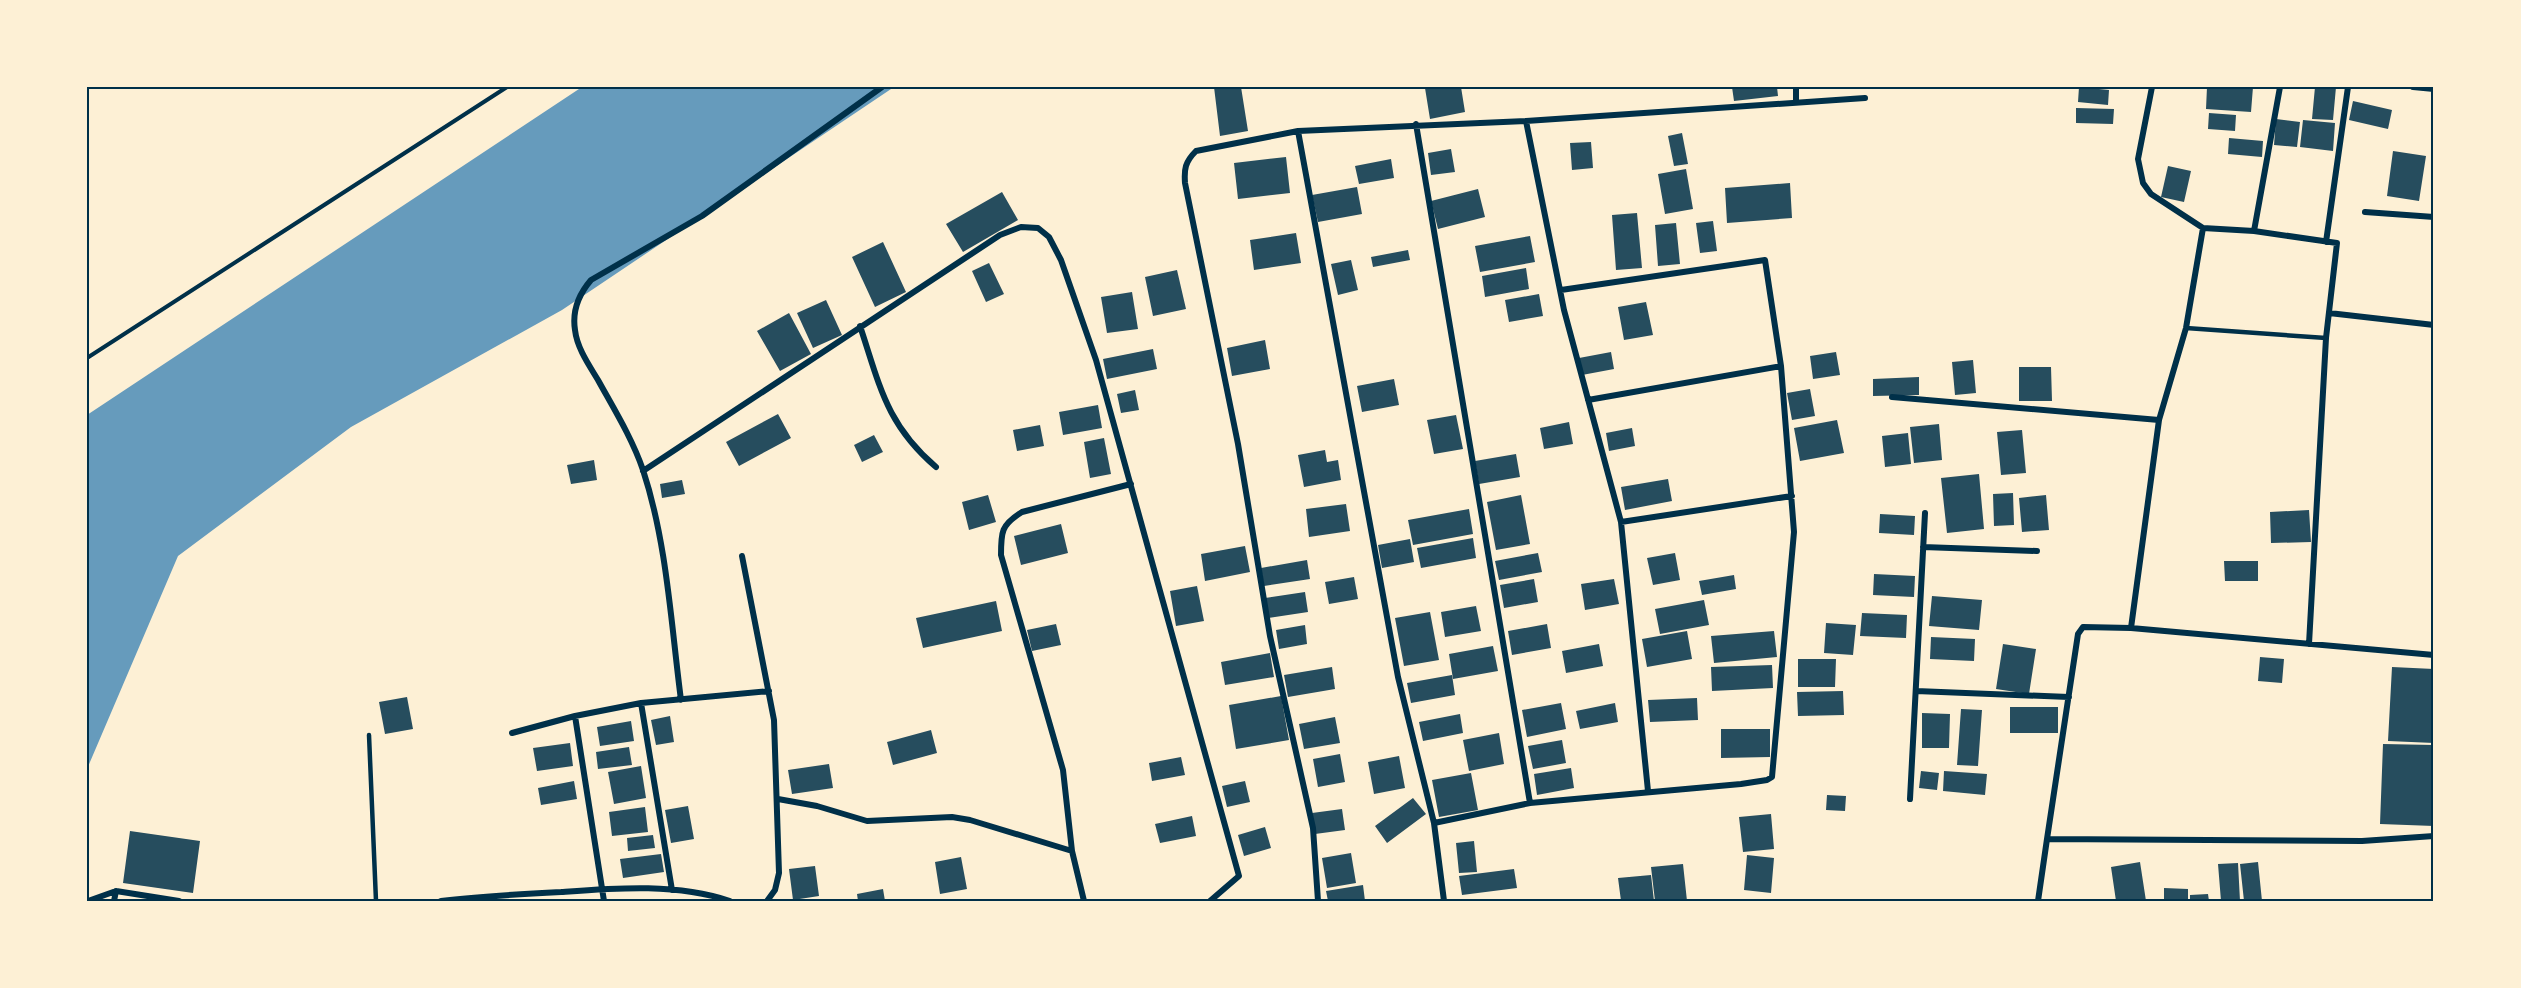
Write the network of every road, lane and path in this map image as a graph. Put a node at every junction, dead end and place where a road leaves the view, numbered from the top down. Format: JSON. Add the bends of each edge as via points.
{"nodes":[{"id":1,"x":507,"y":87,"type":"edge"},
{"id":2,"x":882,"y":87,"type":"edge"},
{"id":3,"x":1796,"y":87,"type":"edge"},
{"id":4,"x":2152,"y":87,"type":"edge"},
{"id":5,"x":2280,"y":87,"type":"edge"},
{"id":6,"x":2348,"y":87,"type":"edge"},
{"id":7,"x":2413,"y":87,"type":"edge"},
{"id":8,"x":2434,"y":89,"type":"edge"},
{"id":9,"x":1865,"y":98,"type":"dead end"},
{"id":10,"x":1796,"y":101,"type":"junction"},
{"id":11,"x":1526,"y":121,"type":"junction"},
{"id":12,"x":1416,"y":124,"type":"junction"},
{"id":13,"x":1298,"y":131,"type":"junction"},
{"id":14,"x":2366,"y":212,"type":"dead end"},
{"id":15,"x":2434,"y":217,"type":"edge"},
{"id":16,"x":2203,"y":228,"type":"junction"},
{"id":17,"x":2254,"y":231,"type":"junction"},
{"id":18,"x":2326,"y":242,"type":"junction"},
{"id":19,"x":1561,"y":290,"type":"junction"},
{"id":20,"x":2329,"y":313,"type":"junction"},
{"id":21,"x":2434,"y":325,"type":"edge"},
{"id":22,"x":860,"y":326,"type":"junction"},
{"id":23,"x":2186,"y":328,"type":"junction"},
{"id":24,"x":2326,"y":338,"type":"junction"},
{"id":25,"x":87,"y":358,"type":"edge"},
{"id":26,"x":1781,"y":366,"type":"junction"},
{"id":27,"x":1892,"y":397,"type":"dead end"},
{"id":28,"x":1588,"y":400,"type":"junction"},
{"id":29,"x":2159,"y":420,"type":"junction"},
{"id":30,"x":936,"y":467,"type":"dead end"},
{"id":31,"x":643,"y":471,"type":"junction"},
{"id":32,"x":1131,"y":484,"type":"junction"},
{"id":33,"x":1792,"y":496,"type":"junction"},
{"id":34,"x":1925,"y":513,"type":"dead end"},
{"id":35,"x":1621,"y":522,"type":"junction"},
{"id":36,"x":1923,"y":548,"type":"junction"},
{"id":37,"x":2037,"y":551,"type":"dead end"},
{"id":38,"x":742,"y":556,"type":"dead end"},
{"id":39,"x":2131,"y":628,"type":"junction"},
{"id":40,"x":2309,"y":644,"type":"junction"},
{"id":41,"x":2434,"y":655,"type":"edge"},
{"id":42,"x":769,"y":691,"type":"junction"},
{"id":43,"x":1916,"y":691,"type":"junction"},
{"id":44,"x":2069,"y":697,"type":"junction"},
{"id":45,"x":681,"y":700,"type":"junction"},
{"id":46,"x":641,"y":703,"type":"junction"},
{"id":47,"x":575,"y":716,"type":"junction"},
{"id":48,"x":512,"y":733,"type":"dead end"},
{"id":49,"x":369,"y":735,"type":"dead end"},
{"id":50,"x":1648,"y":791,"type":"junction"},
{"id":51,"x":778,"y":799,"type":"junction"},
{"id":52,"x":1910,"y":799,"type":"dead end"},
{"id":53,"x":1530,"y":803,"type":"junction"},
{"id":54,"x":1434,"y":822,"type":"junction"},
{"id":55,"x":2434,"y":836,"type":"edge"},
{"id":56,"x":2048,"y":839,"type":"junction"},
{"id":57,"x":1072,"y":851,"type":"junction"},
{"id":58,"x":603,"y":889,"type":"junction"},
{"id":59,"x":672,"y":890,"type":"junction"},
{"id":60,"x":116,"y":891,"type":"junction"},
{"id":61,"x":533,"y":893,"type":"junction"},
{"id":62,"x":88,"y":901,"type":"edge"},
{"id":63,"x":114,"y":901,"type":"edge"},
{"id":64,"x":179,"y":901,"type":"edge"},
{"id":65,"x":376,"y":901,"type":"edge"},
{"id":66,"x":441,"y":901,"type":"edge"},
{"id":67,"x":534,"y":901,"type":"edge"},
{"id":68,"x":604,"y":901,"type":"edge"},
{"id":69,"x":730,"y":901,"type":"edge"},
{"id":70,"x":767,"y":901,"type":"edge"},
{"id":71,"x":1084,"y":901,"type":"edge"},
{"id":72,"x":1210,"y":901,"type":"edge"},
{"id":73,"x":1318,"y":901,"type":"edge"},
{"id":74,"x":1444,"y":901,"type":"edge"},
{"id":75,"x":2038,"y":901,"type":"edge"}],
"edges":[{"from":1,"to":25,"type":"path"},
{"from":2,"to":31,"type":"street","via":[[702,216],[591,280],[582,291],[574,318],[575,332]]},
{"from":3,"to":10,"type":"street"},
{"from":4,"to":16,"type":"street","via":[[2138,159],[2143,183],[2167,206]]},
{"from":5,"to":17,"type":"street"},
{"from":6,"to":18,"type":"street"},
{"from":7,"to":8,"type":"street"},
{"from":9,"to":10,"type":"street"},
{"from":10,"to":11,"type":"street"},
{"from":11,"to":12,"type":"street"},
{"from":11,"to":19,"type":"street"},
{"from":12,"to":13,"type":"street"},
{"from":12,"to":53,"type":"street"},
{"from":13,"to":54,"type":"street","via":[[1398,677]]},
{"from":13,"to":73,"type":"street","via":[[1196,151],[1184,168],[1238,444],[1270,636],[1313,828]]},
{"from":14,"to":15,"type":"street"},
{"from":16,"to":17,"type":"street"},
{"from":16,"to":23,"type":"street"},
{"from":17,"to":18,"type":"street"},
{"from":18,"to":20,"type":"street","via":[[2337,243]]},
{"from":19,"to":26,"type":"street","via":[[1765,260]]},
{"from":19,"to":28,"type":"street"},
{"from":20,"to":21,"type":"street"},
{"from":20,"to":24,"type":"street"},
{"from":22,"to":30,"type":"street","via":[[891,417],[912,447]]},
{"from":22,"to":31,"type":"street"},
{"from":22,"to":32,"type":"street","via":[[1000,235],[1021,227],[1038,228],[1049,237],[1061,260],[1096,360]]},
{"from":23,"to":24,"type":"lane"},
{"from":23,"to":29,"type":"street"},
{"from":24,"to":40,"type":"street"},
{"from":26,"to":28,"type":"street"},
{"from":26,"to":33,"type":"street"},
{"from":27,"to":29,"type":"street"},
{"from":28,"to":35,"type":"street"},
{"from":29,"to":39,"type":"street"},
{"from":31,"to":45,"type":"street","via":[[661,552]]},
{"from":32,"to":57,"type":"street","via":[[1022,512],[1008,520],[1001,534],[1001,555],[1063,770]]},
{"from":32,"to":72,"type":"street","via":[[1239,876]]},
{"from":33,"to":35,"type":"street"},
{"from":33,"to":50,"type":"street","via":[[1794,532],[1772,777],[1741,784]]},
{"from":34,"to":36,"type":"street"},
{"from":35,"to":50,"type":"street"},
{"from":36,"to":37,"type":"street"},
{"from":36,"to":43,"type":"street"},
{"from":38,"to":42,"type":"street"},
{"from":39,"to":40,"type":"street"},
{"from":39,"to":44,"type":"street","via":[[2081,628]]},
{"from":40,"to":41,"type":"street"},
{"from":42,"to":45,"type":"street"},
{"from":42,"to":51,"type":"street"},
{"from":43,"to":44,"type":"street"},
{"from":43,"to":52,"type":"street"},
{"from":44,"to":56,"type":"street"},
{"from":45,"to":46,"type":"street"},
{"from":46,"to":47,"type":"street"},
{"from":46,"to":59,"type":"street"},
{"from":47,"to":48,"type":"street"},
{"from":47,"to":58,"type":"street"},
{"from":49,"to":65,"type":"lane"},
{"from":50,"to":53,"type":"street"},
{"from":51,"to":57,"type":"street","via":[[867,820],[961,819]]},
{"from":51,"to":70,"type":"street","via":[[779,873],[776,890]]},
{"from":53,"to":54,"type":"street"},
{"from":54,"to":74,"type":"street"},
{"from":55,"to":56,"type":"street","via":[[2362,841]]},
{"from":56,"to":75,"type":"street"},
{"from":57,"to":71,"type":"street"},
{"from":58,"to":59,"type":"street"},
{"from":58,"to":61,"type":"street"},
{"from":58,"to":68,"type":"street"},
{"from":59,"to":69,"type":"street","via":[[710,894]]},
{"from":60,"to":62,"type":"street"},
{"from":60,"to":63,"type":"street"},
{"from":60,"to":64,"type":"street"},
{"from":61,"to":66,"type":"street"},
{"from":61,"to":67,"type":"street"}]}
